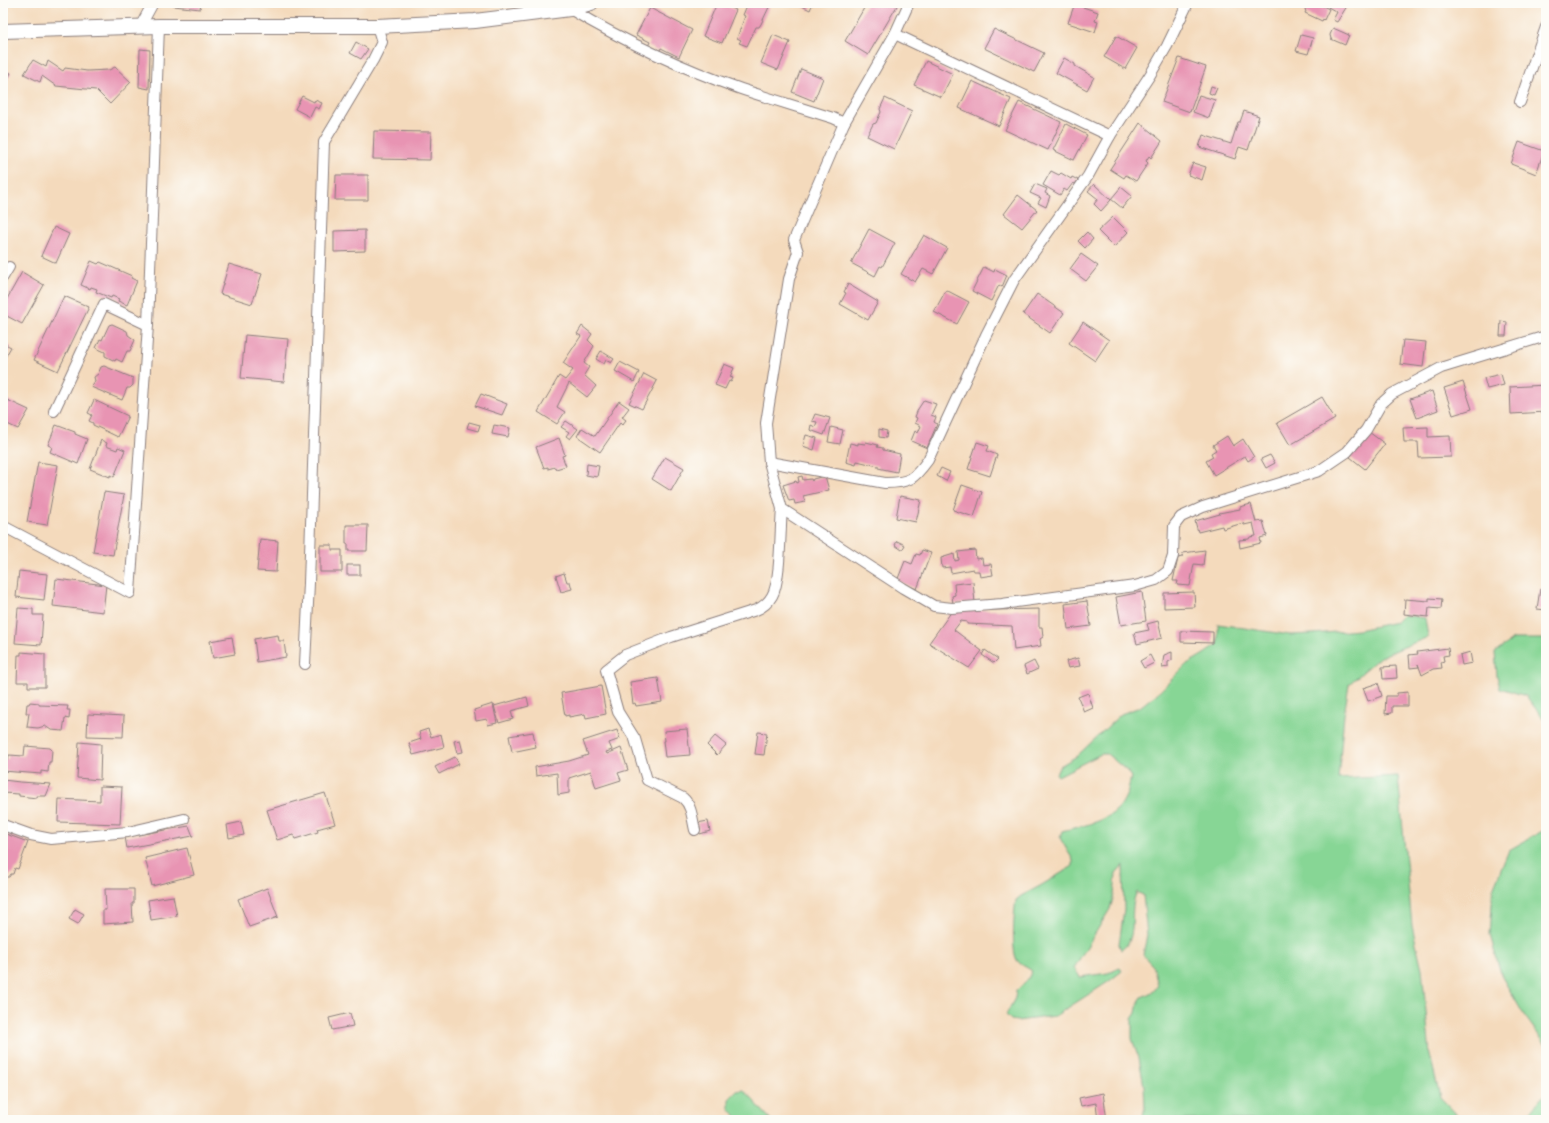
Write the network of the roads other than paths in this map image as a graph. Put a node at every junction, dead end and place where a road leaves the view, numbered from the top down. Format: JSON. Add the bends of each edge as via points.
{"nodes":[{"id":1,"x":153,"y":3,"type":"edge"},
{"id":2,"x":591,"y":3,"type":"edge"},
{"id":3,"x":909,"y":3,"type":"edge"},
{"id":4,"x":1188,"y":3,"type":"edge"},
{"id":5,"x":570,"y":8,"type":"junction"},
{"id":6,"x":159,"y":26,"type":"junction"},
{"id":7,"x":377,"y":26,"type":"junction"},
{"id":8,"x":140,"y":27,"type":"junction"},
{"id":9,"x":1546,"y":27,"type":"edge"},
{"id":10,"x":3,"y":31,"type":"edge"},
{"id":11,"x":896,"y":34,"type":"junction"},
{"id":12,"x":1520,"y":102,"type":"dead end"},
{"id":13,"x":844,"y":123,"type":"junction"},
{"id":14,"x":1110,"y":136,"type":"junction"},
{"id":15,"x":8,"y":267,"type":"dead end"},
{"id":16,"x":3,"y":277,"type":"edge"},
{"id":17,"x":148,"y":325,"type":"junction"},
{"id":18,"x":1546,"y":336,"type":"edge"},
{"id":19,"x":54,"y":411,"type":"dead end"},
{"id":20,"x":769,"y":462,"type":"junction"},
{"id":21,"x":782,"y":509,"type":"junction"},
{"id":22,"x":3,"y":526,"type":"edge"},
{"id":23,"x":305,"y":664,"type":"dead end"},
{"id":24,"x":184,"y":819,"type":"dead end"},
{"id":25,"x":3,"y":825,"type":"edge"},
{"id":26,"x":695,"y":830,"type":"dead end"}],
"edges":[{"from":1,"to":8,"type":"street"},
{"from":2,"to":5,"type":"street"},
{"from":3,"to":11,"type":"street"},
{"from":4,"to":14,"type":"street","via":[[1150,75]]},
{"from":5,"to":7,"type":"street","via":[[475,21]]},
{"from":5,"to":13,"type":"street","via":[[682,66]]},
{"from":6,"to":7,"type":"street"},
{"from":6,"to":8,"type":"street"},
{"from":6,"to":17,"type":"street"},
{"from":7,"to":23,"type":"street","via":[[382,42],[324,142]]},
{"from":8,"to":10,"type":"street"},
{"from":9,"to":12,"type":"street"},
{"from":11,"to":13,"type":"street"},
{"from":11,"to":14,"type":"street"},
{"from":13,"to":20,"type":"street","via":[[794,240],[798,252],[789,279],[766,423]]},
{"from":14,"to":20,"type":"street","via":[[1088,176],[1014,280],[928,460],[917,476],[901,483],[885,483]]},
{"from":15,"to":16,"type":"street"},
{"from":17,"to":19,"type":"street","via":[[104,304]]},
{"from":17,"to":22,"type":"street","via":[[130,593]]},
{"from":18,"to":21,"type":"street","via":[[1441,368],[1392,394],[1381,404],[1366,430],[1347,452],[1319,471],[1203,507],[1181,517],[1174,526],[1173,556],[1168,571],[1156,580],[1135,586],[1002,604],[952,608],[934,606]]},
{"from":20,"to":21,"type":"street"},
{"from":21,"to":26,"type":"street","via":[[777,585],[770,601],[764,606],[625,655],[606,670],[618,712],[635,739],[648,780],[688,802]]},
{"from":24,"to":25,"type":"street","via":[[128,832],[51,839]]}]}
